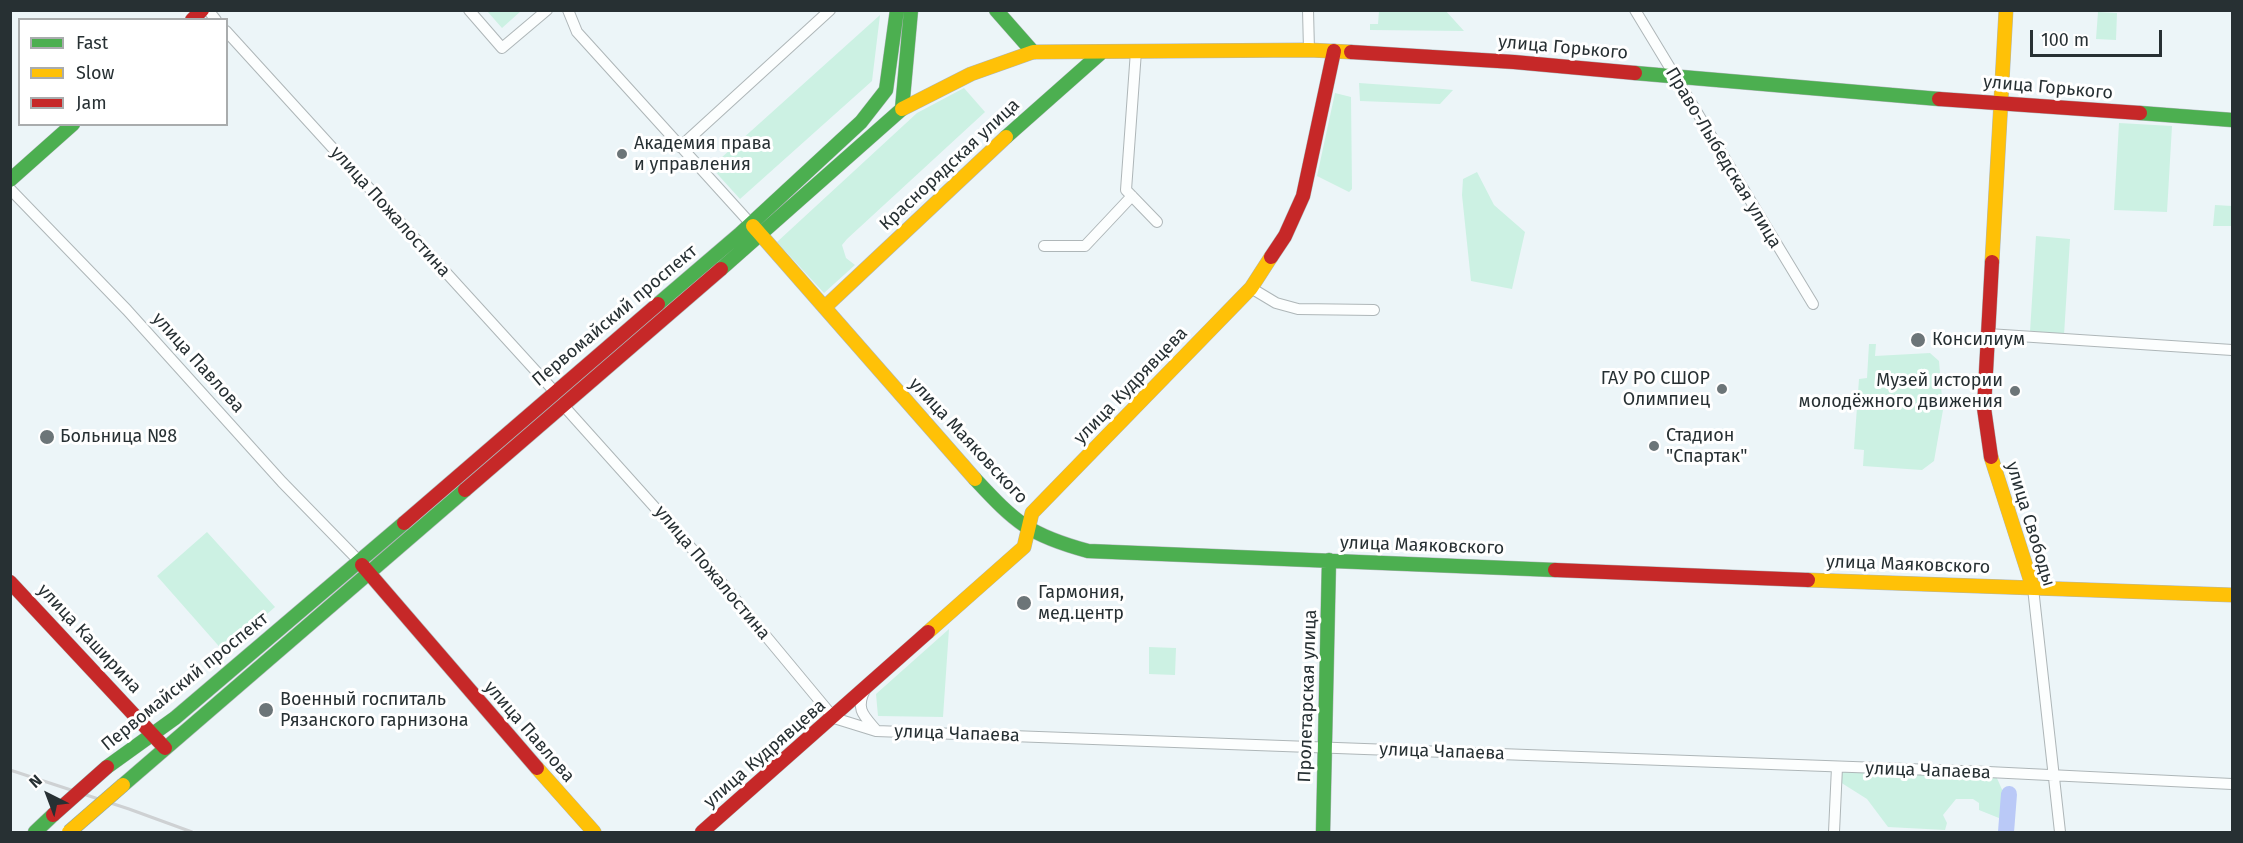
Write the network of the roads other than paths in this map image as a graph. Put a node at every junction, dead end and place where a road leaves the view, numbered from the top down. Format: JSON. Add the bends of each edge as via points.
{"nodes":[{"id":1,"x":469,"y":10,"type":"edge"},
{"id":2,"x":547,"y":10,"type":"edge"},
{"id":3,"x":568,"y":10,"type":"edge"},
{"id":4,"x":830,"y":10,"type":"edge"},
{"id":5,"x":897,"y":10,"type":"edge"},
{"id":6,"x":911,"y":10,"type":"edge"},
{"id":7,"x":996,"y":10,"type":"edge"},
{"id":8,"x":1308,"y":10,"type":"edge"},
{"id":9,"x":1635,"y":10,"type":"edge"},
{"id":10,"x":2006,"y":10,"type":"edge"},
{"id":11,"x":228,"y":33,"type":"edge"},
{"id":12,"x":1309,"y":50,"type":"junction"},
{"id":13,"x":1136,"y":51,"type":"junction"},
{"id":14,"x":1334,"y":51,"type":"junction"},
{"id":15,"x":1033,"y":52,"type":"junction"},
{"id":16,"x":1102,"y":52,"type":"junction"},
{"id":17,"x":1673,"y":76,"type":"junction"},
{"id":18,"x":2002,"y":102,"type":"junction"},
{"id":19,"x":902,"y":109,"type":"junction"},
{"id":20,"x":2232,"y":120,"type":"edge"},
{"id":21,"x":71,"y":126,"type":"edge"},
{"id":22,"x":680,"y":147,"type":"junction"},
{"id":23,"x":10,"y":180,"type":"edge"},
{"id":24,"x":10,"y":189,"type":"edge"},
{"id":25,"x":1132,"y":196,"type":"junction"},
{"id":26,"x":1157,"y":222,"type":"dead end"},
{"id":27,"x":755,"y":229,"type":"junction"},
{"id":28,"x":1044,"y":246,"type":"dead end"},
{"id":29,"x":1251,"y":288,"type":"junction"},
{"id":30,"x":1813,"y":304,"type":"dead end"},
{"id":31,"x":825,"y":307,"type":"junction"},
{"id":32,"x":1374,"y":310,"type":"dead end"},
{"id":33,"x":1988,"y":334,"type":"junction"},
{"id":34,"x":2232,"y":350,"type":"edge"},
{"id":35,"x":554,"y":392,"type":"junction"},
{"id":36,"x":562,"y":404,"type":"junction"},
{"id":37,"x":1028,"y":530,"type":"junction"},
{"id":38,"x":1329,"y":560,"type":"junction"},
{"id":39,"x":359,"y":561,"type":"junction"},
{"id":40,"x":370,"y":572,"type":"junction"},
{"id":41,"x":10,"y":582,"type":"edge"},
{"id":42,"x":2033,"y":588,"type":"junction"},
{"id":43,"x":2232,"y":595,"type":"edge"},
{"id":44,"x":865,"y":690,"type":"junction"},
{"id":45,"x":851,"y":703,"type":"junction"},
{"id":46,"x":834,"y":718,"type":"junction"},
{"id":47,"x":857,"y":725,"type":"junction"},
{"id":48,"x":876,"y":731,"type":"junction"},
{"id":49,"x":152,"y":733,"type":"junction"},
{"id":50,"x":165,"y":748,"type":"junction"},
{"id":51,"x":1324,"y":748,"type":"junction"},
{"id":52,"x":1838,"y":767,"type":"junction"},
{"id":53,"x":2052,"y":777,"type":"junction"},
{"id":54,"x":2232,"y":784,"type":"edge"},
{"id":55,"x":35,"y":830,"type":"edge"},
{"id":56,"x":69,"y":832,"type":"edge"},
{"id":57,"x":594,"y":832,"type":"edge"},
{"id":58,"x":702,"y":832,"type":"edge"},
{"id":59,"x":1323,"y":832,"type":"edge"},
{"id":60,"x":1834,"y":832,"type":"edge"},
{"id":61,"x":2060,"y":832,"type":"edge"}],
"edges":[{"from":1,"to":2,"type":"street","via":[[502,48]]},
{"from":3,"to":22,"type":"street","via":[[577,32]]},
{"from":4,"to":22,"type":"street"},
{"from":5,"to":27,"type":"street","name":"Первомайский проспект","via":[[886,90],[861,122]]},
{"from":6,"to":19,"type":"street"},
{"from":7,"to":15,"type":"street"},
{"from":8,"to":12,"type":"street"},
{"from":9,"to":17,"type":"street","name":"Право-Лыбедская улица"},
{"from":10,"to":18,"type":"street","name":"улица Свободы"},
{"from":11,"to":35,"type":"street","name":"улица Пожалостина"},
{"from":12,"to":13,"type":"street","name":"улица Горького"},
{"from":12,"to":14,"type":"street","name":"улица Горького"},
{"from":13,"to":16,"type":"street","name":"улица Горького"},
{"from":13,"to":25,"type":"street","via":[[1126,190]]},
{"from":14,"to":17,"type":"street","name":"улица Горького"},
{"from":14,"to":29,"type":"street","name":"улица Кудрявцева","via":[[1303,196],[1285,236]]},
{"from":15,"to":16,"type":"street","name":"улица Горького"},
{"from":15,"to":19,"type":"street","name":"улица Горького","via":[[971,74]]},
{"from":16,"to":31,"type":"street","name":"Краснорядская улица","via":[[1042,103]]},
{"from":17,"to":18,"type":"street","name":"улица Горького"},
{"from":17,"to":30,"type":"street","name":"Право-Лыбедская улица"},
{"from":18,"to":20,"type":"street","name":"улица Горького"},
{"from":18,"to":33,"type":"street","name":"улица Свободы"},
{"from":19,"to":27,"type":"street","name":"Первомайский проспект","via":[[855,154]]},
{"from":21,"to":23,"type":"street"},
{"from":22,"to":27,"type":"street"},
{"from":24,"to":39,"type":"street","name":"улица Павлова"},
{"from":25,"to":26,"type":"street"},
{"from":25,"to":28,"type":"street","via":[[1085,246]]},
{"from":27,"to":31,"type":"street","name":"улица Маяковского"},
{"from":27,"to":35,"type":"street","name":"Первомайский проспект"},
{"from":27,"to":36,"type":"street","name":"Первомайский проспект"},
{"from":29,"to":32,"type":"street","via":[[1275,303],[1298,309]]},
{"from":29,"to":37,"type":"street","name":"улица Кудрявцева","via":[[1039,505],[1032,513]]},
{"from":31,"to":37,"type":"street","name":"улица Маяковского","via":[[932,432],[1007,513]]},
{"from":33,"to":34,"type":"street"},
{"from":33,"to":42,"type":"street","name":"улица Свободы","via":[[1984,408],[1992,468]]},
{"from":35,"to":39,"type":"street","name":"Первомайский проспект"},
{"from":36,"to":40,"type":"street","name":"Первомайский проспект"},
{"from":36,"to":46,"type":"street","name":"улица Пожалостина","via":[[711,570]]},
{"from":37,"to":38,"type":"street","name":"улица Маяковского","via":[[1088,550]]},
{"from":37,"to":44,"type":"street","name":"улица Кудрявцева","via":[[1024,547]]},
{"from":38,"to":42,"type":"street","name":"улица Маяковского"},
{"from":38,"to":51,"type":"street","name":"Пролетарская улица"},
{"from":39,"to":40,"type":"street"},
{"from":39,"to":49,"type":"street","name":"Первомайский проспект"},
{"from":40,"to":50,"type":"street","name":"Первомайский проспект"},
{"from":40,"to":57,"type":"street","name":"улица Павлова","via":[[422,638]]},
{"from":41,"to":49,"type":"street","name":"улица Каширина"},
{"from":42,"to":43,"type":"street","name":"улица Маяковского"},
{"from":42,"to":53,"type":"street","name":"улица Свободы"},
{"from":44,"to":45,"type":"street","name":"улица Кудрявцева"},
{"from":44,"to":48,"type":"street","via":[[862,715]]},
{"from":45,"to":46,"type":"street","name":"улица Кудрявцева"},
{"from":45,"to":47,"type":"street","name":"улица Кудрявцева","via":[[848,712]]},
{"from":46,"to":47,"type":"street","name":"улица Чапаева"},
{"from":46,"to":58,"type":"street","name":"улица Кудрявцева"},
{"from":47,"to":48,"type":"street","name":"улица Чапаева"},
{"from":48,"to":51,"type":"street","name":"улица Чапаева"},
{"from":49,"to":50,"type":"street","name":"улица Каширина"},
{"from":49,"to":55,"type":"street","name":"Первомайский проспект","bridge":true},
{"from":50,"to":56,"type":"street","name":"Первомайский проспект","bridge":true},
{"from":51,"to":52,"type":"street","name":"улица Чапаева"},
{"from":51,"to":59,"type":"street","name":"Пролетарская улица"},
{"from":52,"to":53,"type":"street","name":"улица Чапаева"},
{"from":52,"to":60,"type":"street"},
{"from":53,"to":54,"type":"street","name":"улица Чапаева"},
{"from":53,"to":61,"type":"street","name":"улица Свободы"}]}
